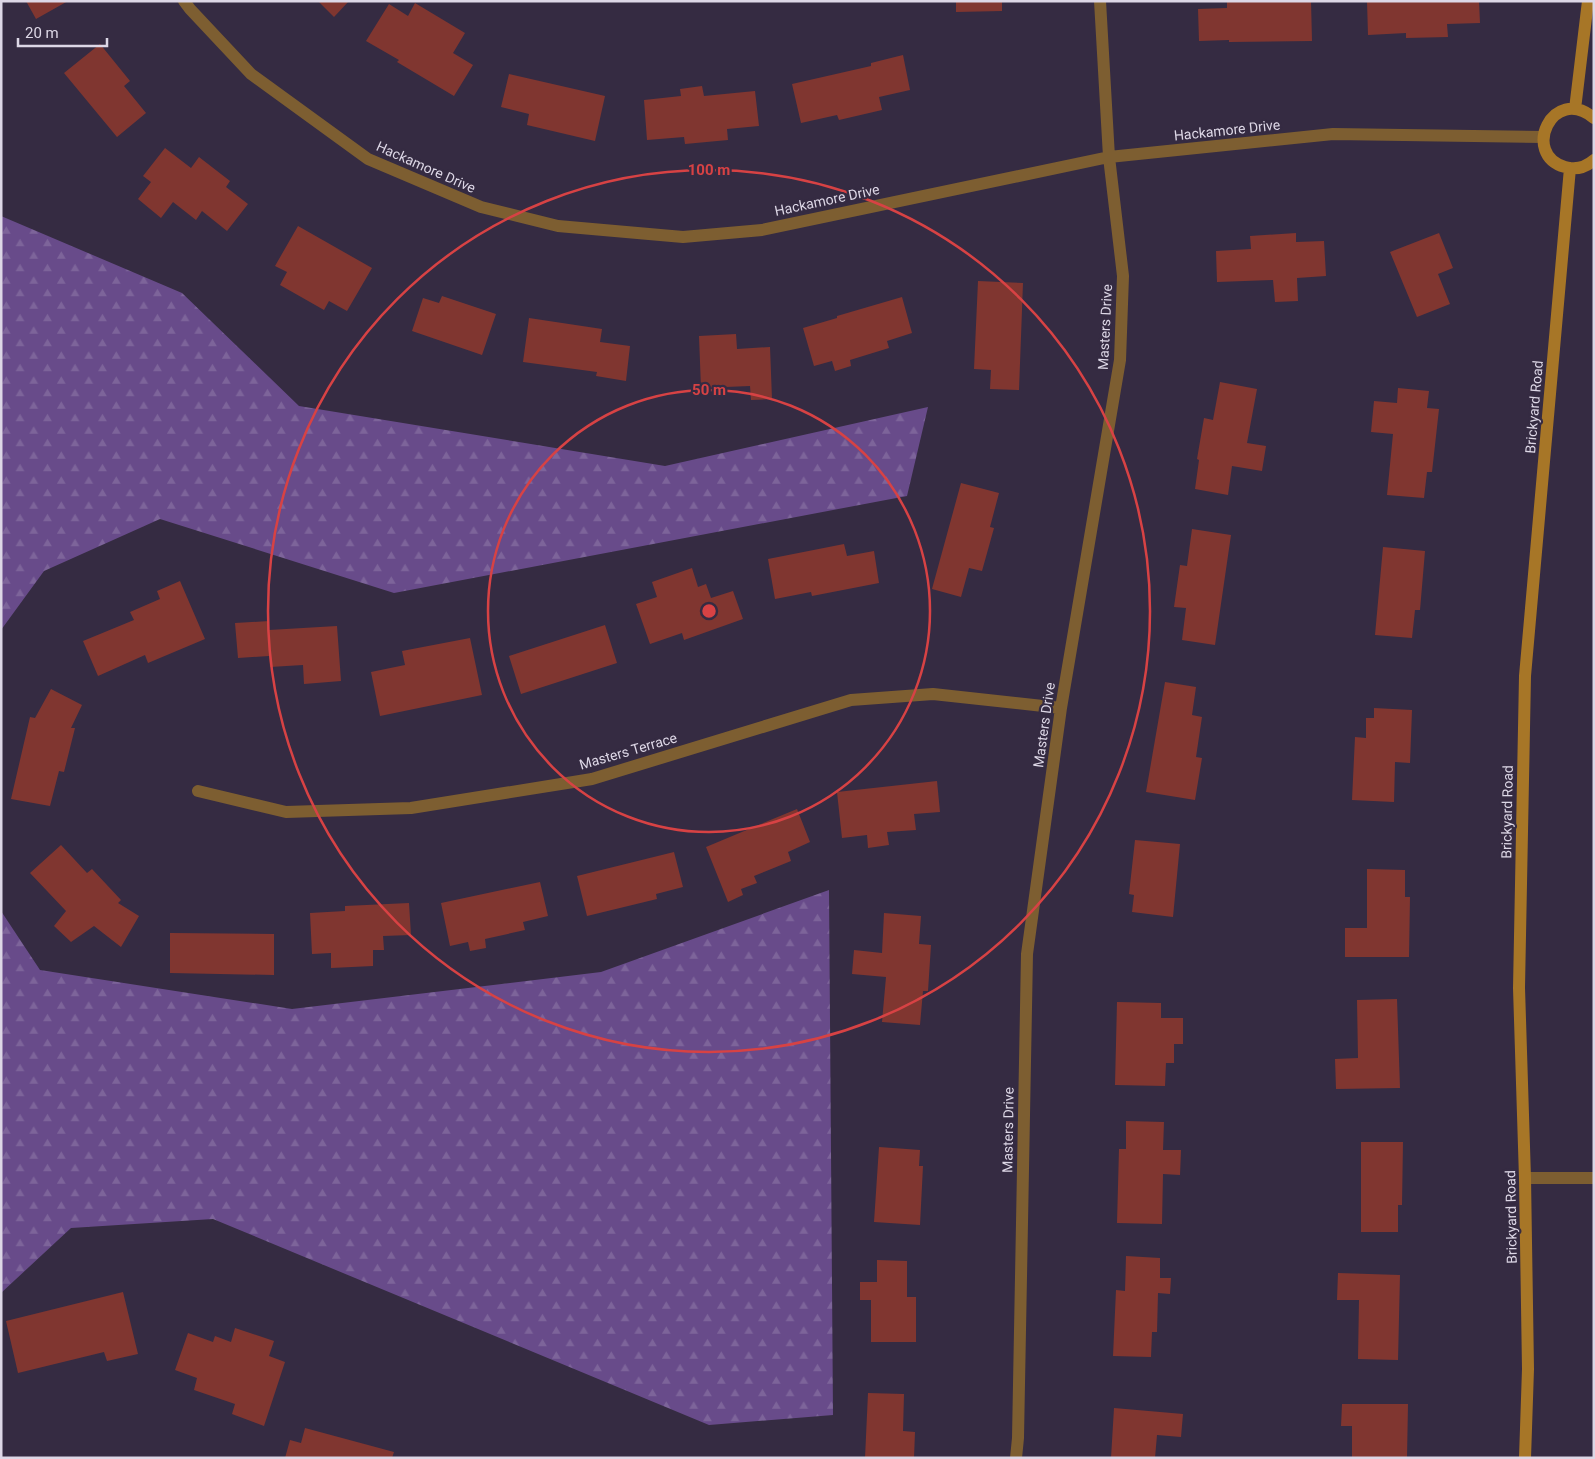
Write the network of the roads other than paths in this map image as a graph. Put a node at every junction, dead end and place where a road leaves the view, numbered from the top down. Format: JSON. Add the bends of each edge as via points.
{"nodes":[{"id":1,"x":184,"y":1,"type":"edge"},
{"id":2,"x":1100,"y":1,"type":"edge"},
{"id":3,"x":1588,"y":1,"type":"edge"},
{"id":4,"x":1576,"y":109,"type":"junction"},
{"id":5,"x":1594,"y":118,"type":"edge"},
{"id":6,"x":1543,"y":137,"type":"junction"},
{"id":7,"x":1109,"y":157,"type":"junction"},
{"id":8,"x":1594,"y":160,"type":"edge"},
{"id":9,"x":1570,"y":168,"type":"junction"},
{"id":10,"x":1061,"y":708,"type":"junction"},
{"id":11,"x":198,"y":791,"type":"dead end"},
{"id":12,"x":1525,"y":1178,"type":"junction"},
{"id":13,"x":1594,"y":1178,"type":"edge"},
{"id":14,"x":1016,"y":1458,"type":"edge"},
{"id":15,"x":1525,"y":1458,"type":"edge"}],
"edges":[{"from":1,"to":7,"type":"street","name":"Hackamore Drive","via":[[251,74],[368,159],[482,207],[558,226],[683,237],[762,230]]},
{"from":2,"to":7,"type":"street","name":"Masters Drive"},
{"from":3,"to":4,"type":"street"},
{"from":4,"to":5,"type":"street"},
{"from":4,"to":6,"type":"street","via":[[1563,110],[1553,116]]},
{"from":6,"to":7,"type":"street","name":"Hackamore Drive","via":[[1333,134]]},
{"from":6,"to":9,"type":"street","via":[[1544,148],[1550,158]]},
{"from":7,"to":10,"type":"street","name":"Masters Drive","via":[[1123,276],[1120,360]]},
{"from":8,"to":9,"type":"street","via":[[1583,167]]},
{"from":9,"to":12,"type":"street","name":"Brickyard Road","via":[[1525,676],[1519,988]]},
{"from":10,"to":11,"type":"street","name":"Masters Terrace","via":[[933,694],[852,700],[592,779],[411,808],[286,812]]},
{"from":10,"to":14,"type":"street","name":"Masters Drive","via":[[1026,954]]},
{"from":12,"to":13,"type":"street"},
{"from":12,"to":15,"type":"street","name":"Brickyard Road","via":[[1528,1369]]}]}
